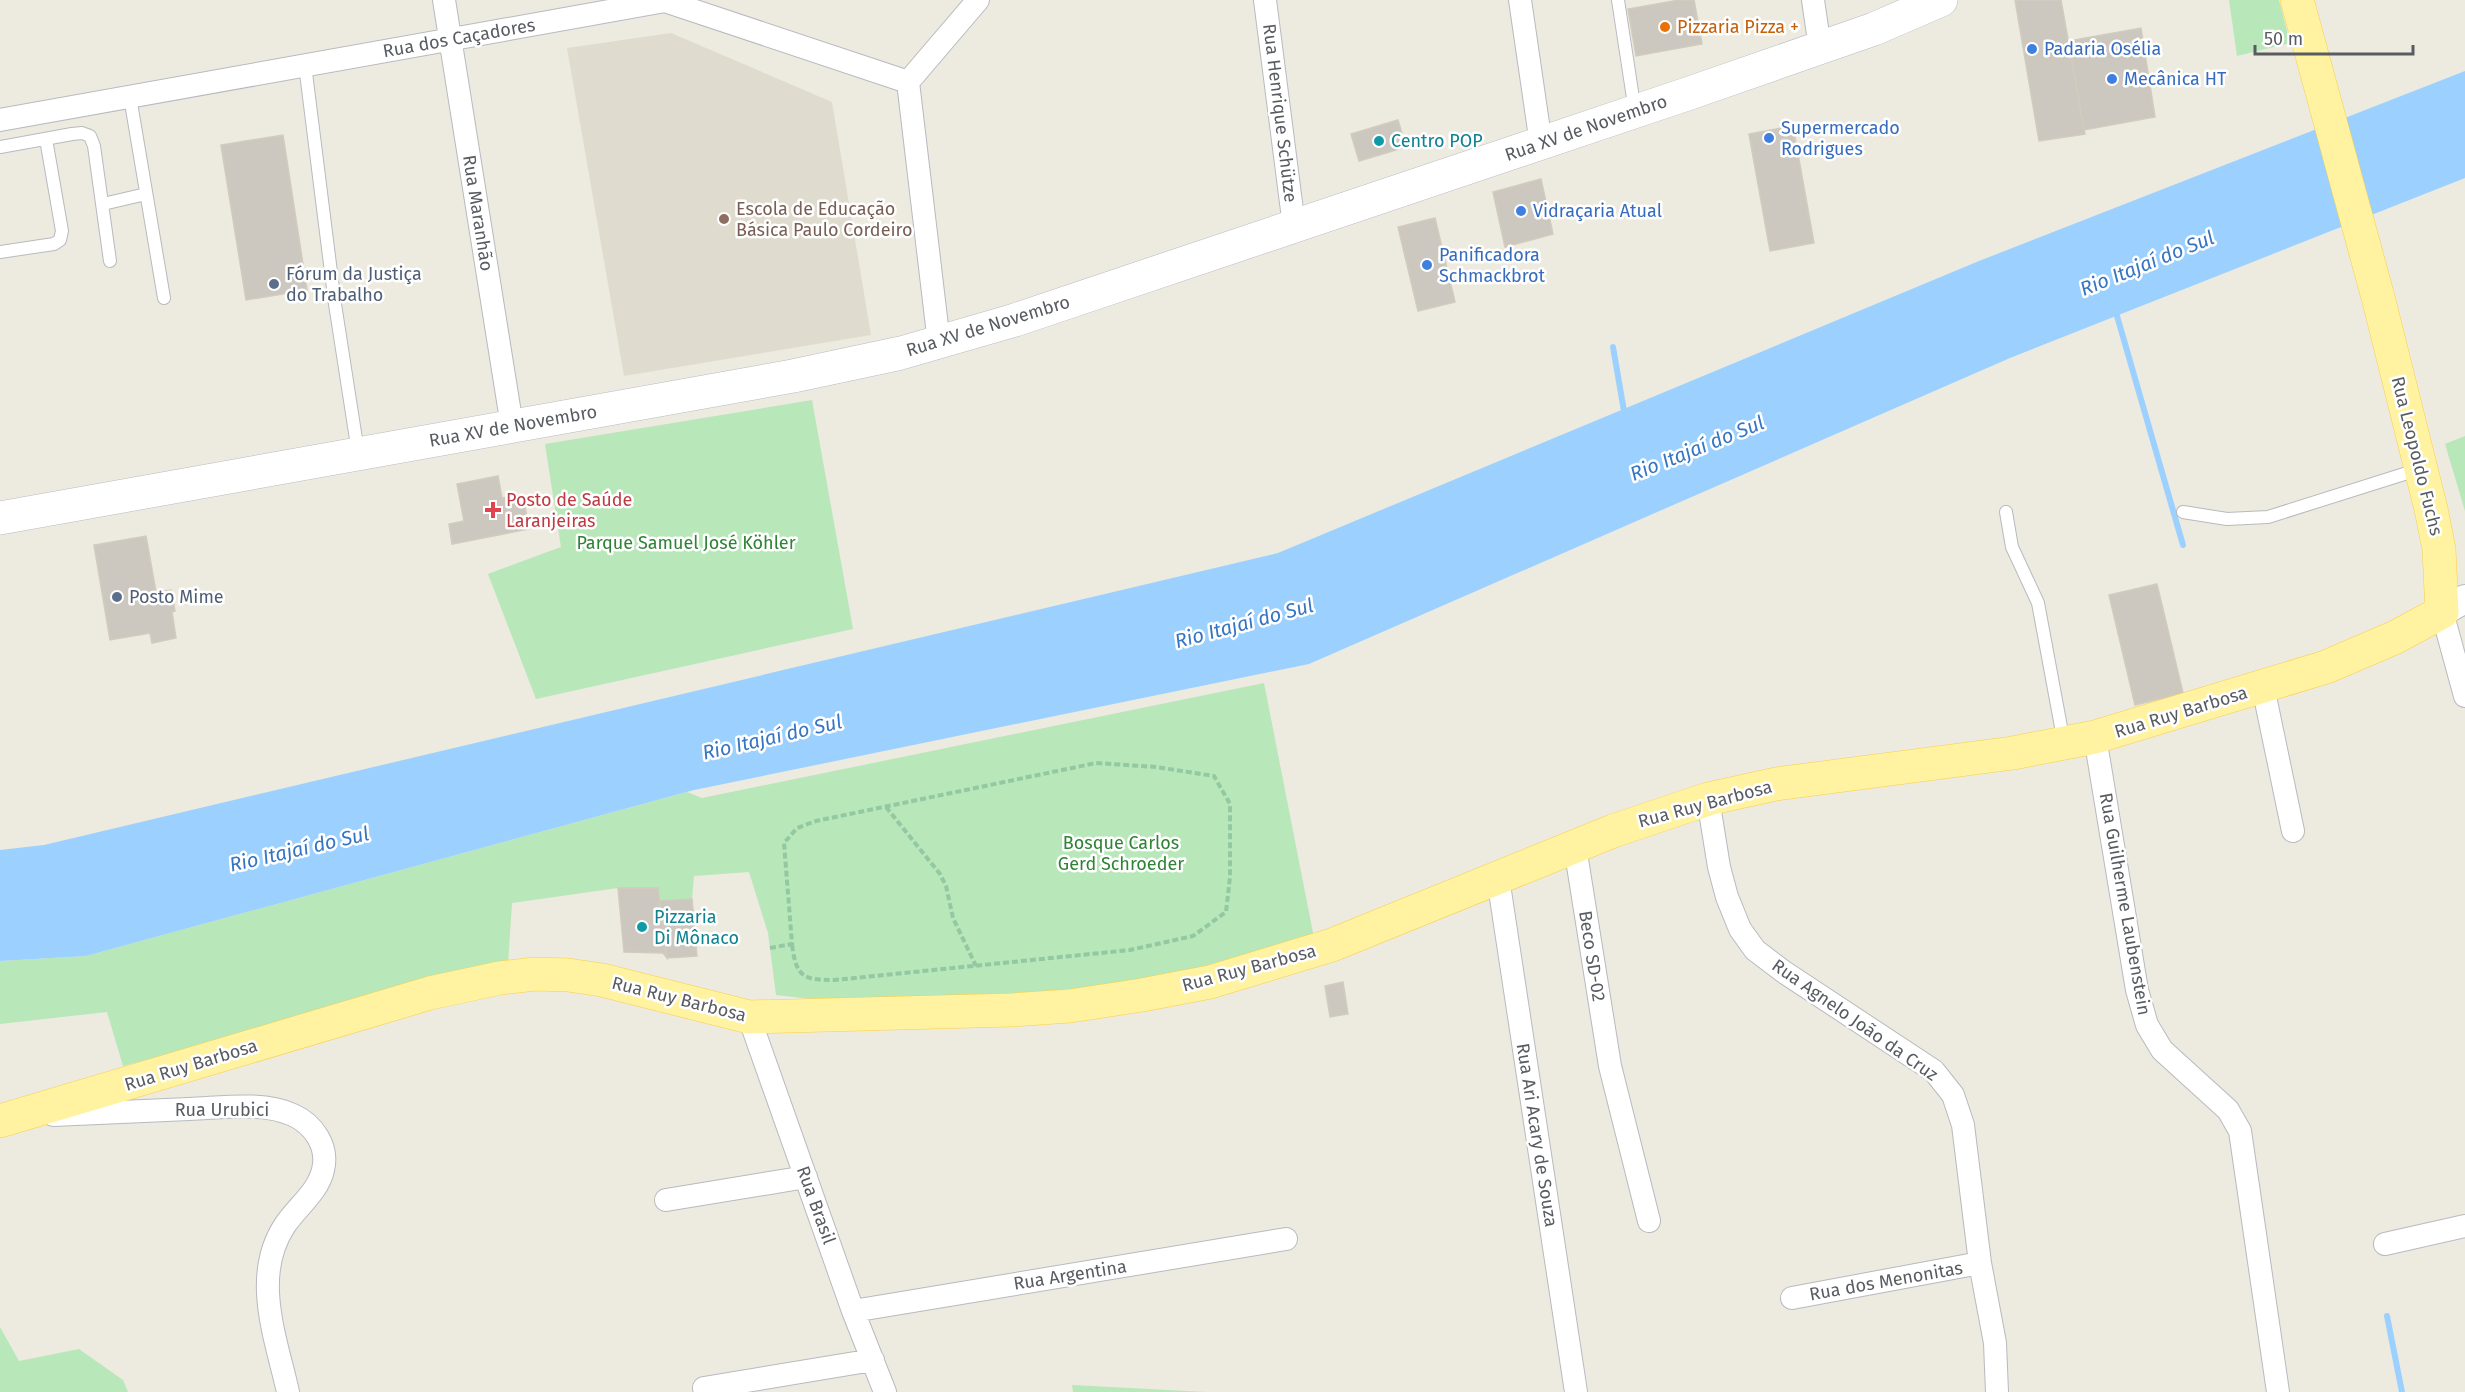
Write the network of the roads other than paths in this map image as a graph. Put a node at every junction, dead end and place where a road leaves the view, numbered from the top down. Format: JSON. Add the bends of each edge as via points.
{"nodes":[{"id":1,"x":444,"y":0,"type":"edge"},
{"id":2,"x":665,"y":0,"type":"edge"},
{"id":3,"x":978,"y":0,"type":"edge"},
{"id":4,"x":1265,"y":0,"type":"edge"},
{"id":5,"x":1520,"y":0,"type":"edge"},
{"id":6,"x":1618,"y":0,"type":"edge"},
{"id":7,"x":1813,"y":0,"type":"edge"},
{"id":8,"x":2297,"y":0,"type":"edge"},
{"id":9,"x":1937,"y":1,"type":"edge"},
{"id":10,"x":450,"y":40,"type":"junction"},
{"id":11,"x":1820,"y":48,"type":"junction"},
{"id":12,"x":305,"y":65,"type":"junction"},
{"id":13,"x":908,"y":82,"type":"junction"},
{"id":14,"x":130,"y":97,"type":"junction"},
{"id":15,"x":1635,"y":112,"type":"junction"},
{"id":16,"x":0,"y":120,"type":"edge"},
{"id":17,"x":46,"y":139,"type":"junction"},
{"id":18,"x":1541,"y":144,"type":"junction"},
{"id":19,"x":0,"y":147,"type":"edge"},
{"id":20,"x":146,"y":194,"type":"junction"},
{"id":21,"x":103,"y":204,"type":"junction"},
{"id":22,"x":1294,"y":226,"type":"junction"},
{"id":23,"x":0,"y":252,"type":"edge"},
{"id":24,"x":110,"y":261,"type":"dead end"},
{"id":25,"x":164,"y":298,"type":"dead end"},
{"id":26,"x":939,"y":343,"type":"junction"},
{"id":27,"x":512,"y":426,"type":"junction"},
{"id":28,"x":358,"y":454,"type":"junction"},
{"id":29,"x":2421,"y":469,"type":"junction"},
{"id":30,"x":2183,"y":512,"type":"dead end"},
{"id":31,"x":2006,"y":513,"type":"dead end"},
{"id":32,"x":0,"y":518,"type":"edge"},
{"id":33,"x":2453,"y":606,"type":"edge"},
{"id":34,"x":2262,"y":687,"type":"junction"},
{"id":35,"x":2465,"y":696,"type":"edge"},
{"id":36,"x":2080,"y":741,"type":"junction"},
{"id":37,"x":1708,"y":799,"type":"junction"},
{"id":38,"x":2294,"y":831,"type":"dead end"},
{"id":39,"x":1575,"y":847,"type":"junction"},
{"id":40,"x":1498,"y":878,"type":"junction"},
{"id":41,"x":749,"y":1017,"type":"junction"},
{"id":42,"x":11,"y":1118,"type":"edge"},
{"id":43,"x":806,"y":1177,"type":"junction"},
{"id":44,"x":666,"y":1200,"type":"dead end"},
{"id":45,"x":1649,"y":1221,"type":"dead end"},
{"id":46,"x":2465,"y":1226,"type":"edge"},
{"id":47,"x":1286,"y":1239,"type":"dead end"},
{"id":48,"x":2385,"y":1244,"type":"dead end"},
{"id":49,"x":1980,"y":1263,"type":"junction"},
{"id":50,"x":1792,"y":1298,"type":"dead end"},
{"id":51,"x":853,"y":1311,"type":"junction"},
{"id":52,"x":873,"y":1360,"type":"junction"},
{"id":53,"x":704,"y":1388,"type":"dead end"},
{"id":54,"x":288,"y":1392,"type":"edge"},
{"id":55,"x":885,"y":1392,"type":"edge"},
{"id":56,"x":1576,"y":1392,"type":"edge"},
{"id":57,"x":1997,"y":1392,"type":"edge"},
{"id":58,"x":2278,"y":1392,"type":"edge"}],
"edges":[{"from":1,"to":10,"type":"street","name":"Rua Maranhão"},
{"from":2,"to":10,"type":"street","name":"Rua dos Caçadores"},
{"from":2,"to":13,"type":"street","name":"Rua dos Caçadores"},
{"from":3,"to":13,"type":"street"},
{"from":4,"to":22,"type":"street","name":"Rua Henrique Schütze"},
{"from":5,"to":18,"type":"street"},
{"from":6,"to":15,"type":"lane"},
{"from":7,"to":11,"type":"street"},
{"from":8,"to":29,"type":"main road","name":"Rua Leopoldo Fuchs"},
{"from":9,"to":11,"type":"main road","name":"Rua XV de Novembro"},
{"from":10,"to":12,"type":"street","name":"Rua dos Caçadores"},
{"from":10,"to":27,"type":"street","name":"Rua Maranhão"},
{"from":11,"to":15,"type":"main road","name":"Rua XV de Novembro"},
{"from":12,"to":14,"type":"street","name":"Rua dos Caçadores"},
{"from":12,"to":28,"type":"lane"},
{"from":13,"to":26,"type":"street"},
{"from":14,"to":16,"type":"street","name":"Rua dos Caçadores"},
{"from":14,"to":20,"type":"lane"},
{"from":15,"to":18,"type":"main road","name":"Rua XV de Novembro"},
{"from":17,"to":19,"type":"lane"},
{"from":17,"to":21,"type":"lane","via":[[82,133],[90,136]]},
{"from":17,"to":23,"type":"lane","via":[[62,231],[60,240]]},
{"from":18,"to":22,"type":"main road","name":"Rua XV de Novembro"},
{"from":20,"to":21,"type":"lane"},
{"from":20,"to":25,"type":"lane"},
{"from":21,"to":24,"type":"lane"},
{"from":22,"to":26,"type":"main road","name":"Rua XV de Novembro"},
{"from":26,"to":27,"type":"main road","name":"Rua XV de Novembro","via":[[794,376]]},
{"from":27,"to":28,"type":"main road","name":"Rua XV de Novembro"},
{"from":28,"to":32,"type":"main road","name":"Rua XV de Novembro"},
{"from":29,"to":30,"type":"lane","via":[[2268,517],[2227,519]]},
{"from":29,"to":33,"type":"main road","name":"Rua Leopoldo Fuchs"},
{"from":31,"to":36,"type":"lane","via":[[2012,547],[2038,603]]},
{"from":33,"to":34,"type":"main road","name":"Rua Ruy Barbosa","via":[[2361,653]]},
{"from":33,"to":35,"type":"street"},
{"from":34,"to":36,"type":"main road","name":"Rua Ruy Barbosa"},
{"from":34,"to":38,"type":"street"},
{"from":36,"to":37,"type":"main road","name":"Rua Ruy Barbosa","via":[[1776,784]]},
{"from":36,"to":58,"type":"street","name":"Rua Guilherme Laubenstein","via":[[2147,1025],[2162,1050],[2228,1110],[2240,1131]]},
{"from":37,"to":39,"type":"main road","name":"Rua Ruy Barbosa"},
{"from":37,"to":49,"type":"street","name":"Rua Agnelo João da Cruz","via":[[1727,897],[1740,929],[1755,950],[1934,1071],[1953,1095],[1963,1125]]},
{"from":39,"to":40,"type":"main road","name":"Rua Ruy Barbosa"},
{"from":39,"to":45,"type":"street","name":"Beco SD-02","via":[[1610,1066]]},
{"from":40,"to":41,"type":"main road","name":"Rua Ruy Barbosa","via":[[1332,945],[1210,981],[1142,995],[1011,1010]]},
{"from":40,"to":56,"type":"street","name":"Rua Ari Acary de Souza"},
{"from":41,"to":42,"type":"main road","name":"Rua Ruy Barbosa","via":[[602,980],[557,975],[500,978],[430,993]]},
{"from":41,"to":43,"type":"street","name":"Rua Brasil"},
{"from":42,"to":54,"type":"street","name":"Rua Urubici","via":[[248,1107],[291,1114],[310,1125],[323,1147],[324,1169],[274,1244],[268,1267],[267,1298]]},
{"from":43,"to":44,"type":"street"},
{"from":43,"to":51,"type":"street","name":"Rua Brasil"},
{"from":46,"to":48,"type":"street"},
{"from":47,"to":51,"type":"street","name":"Rua Argentina"},
{"from":49,"to":50,"type":"street","name":"Rua dos Menonitas"},
{"from":49,"to":57,"type":"street","name":"Rua Agnelo João da Cruz","via":[[1995,1343]]},
{"from":51,"to":52,"type":"street","name":"Rua Brasil"},
{"from":52,"to":53,"type":"street"},
{"from":52,"to":55,"type":"street","name":"Rua Brasil"}]}
